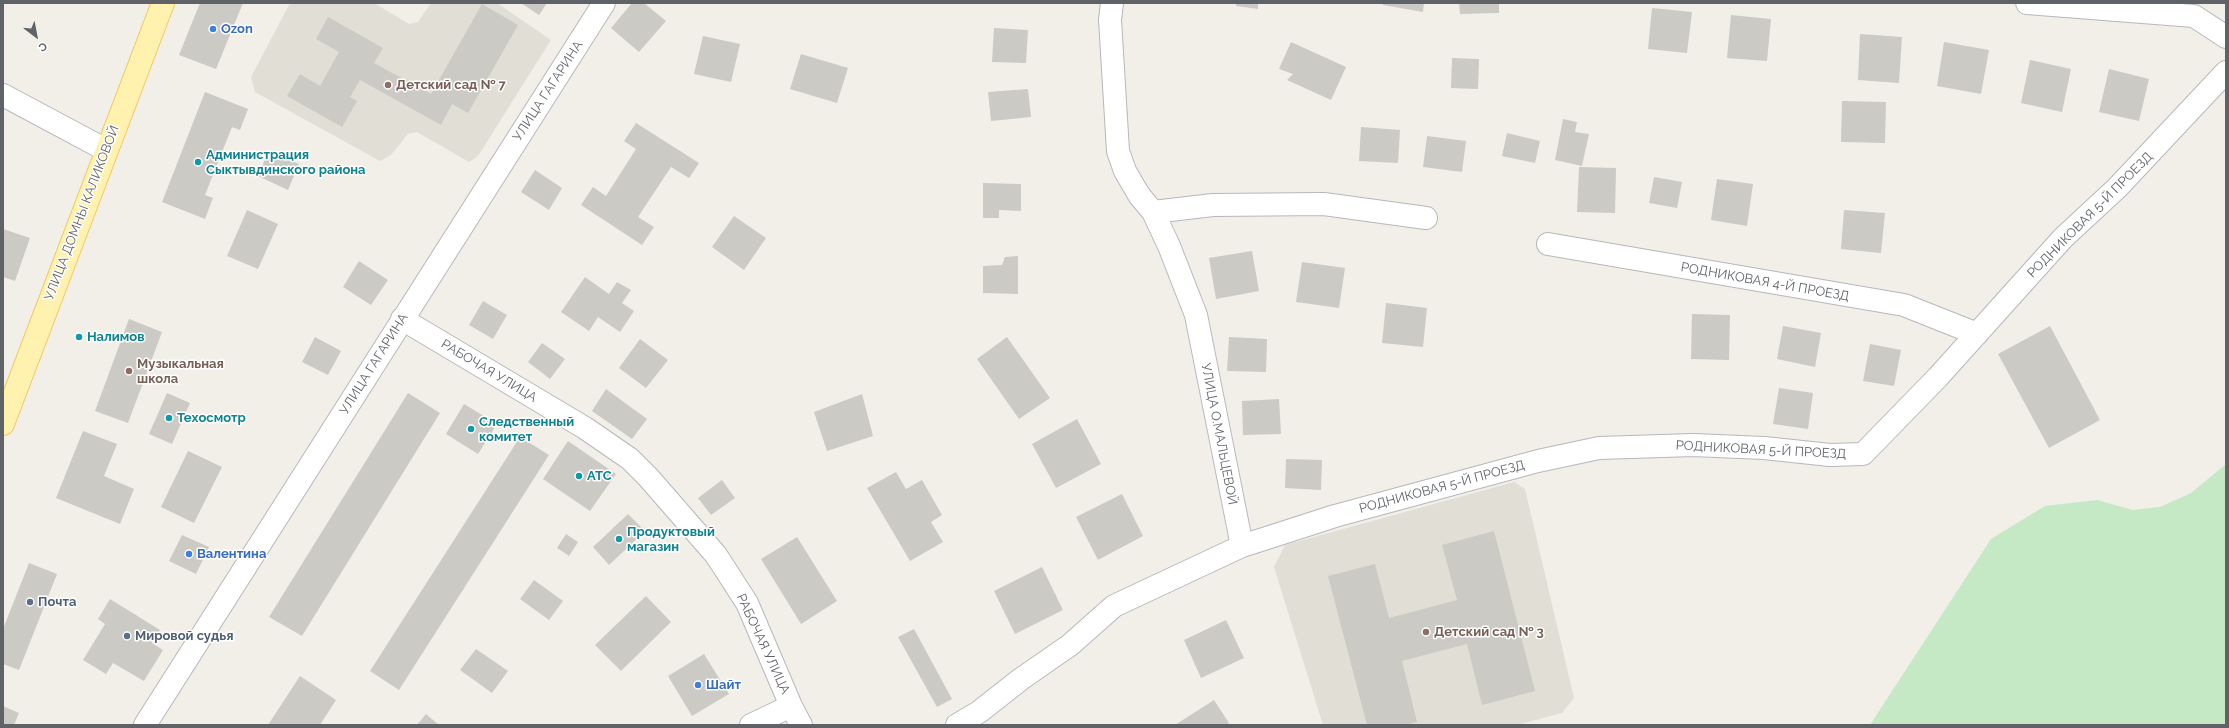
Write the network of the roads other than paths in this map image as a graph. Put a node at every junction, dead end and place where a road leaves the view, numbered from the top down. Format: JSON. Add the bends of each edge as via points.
{"nodes":[{"id":1,"x":163,"y":3,"type":"edge"},
{"id":2,"x":604,"y":3,"type":"edge"},
{"id":3,"x":1112,"y":3,"type":"edge"},
{"id":4,"x":2027,"y":3,"type":"edge"},
{"id":5,"x":2226,"y":37,"type":"edge"},
{"id":6,"x":2226,"y":72,"type":"edge"},
{"id":7,"x":3,"y":95,"type":"edge"},
{"id":8,"x":106,"y":150,"type":"junction"},
{"id":9,"x":1153,"y":212,"type":"junction"},
{"id":10,"x":1426,"y":218,"type":"dead end"},
{"id":11,"x":1548,"y":244,"type":"dead end"},
{"id":12,"x":402,"y":319,"type":"junction"},
{"id":13,"x":1977,"y":334,"type":"junction"},
{"id":14,"x":3,"y":424,"type":"edge"},
{"id":15,"x":1242,"y":546,"type":"junction"},
{"id":16,"x":791,"y":706,"type":"junction"},
{"id":17,"x":145,"y":725,"type":"edge"},
{"id":18,"x":751,"y":725,"type":"edge"},
{"id":19,"x":801,"y":725,"type":"edge"},
{"id":20,"x":956,"y":725,"type":"edge"}],
"edges":[{"from":1,"to":8,"type":"main road","name":"УЛИЦА ДОМНЫ КАЛИКОВОЙ"},
{"from":2,"to":12,"type":"street","name":"УЛИЦА ГАГАРИНА"},
{"from":3,"to":9,"type":"street","name":"УЛИЦА О.МАЛЬЦЕВОЙ","via":[[1110,20],[1118,151],[1125,171]]},
{"from":4,"to":5,"type":"street","via":[[2194,16]]},
{"from":6,"to":13,"type":"street","name":"РОДНИКОВАЯ 5-Й ПРОЕЗД","via":[[2117,188],[2063,238]]},
{"from":7,"to":8,"type":"street"},
{"from":8,"to":14,"type":"main road","name":"УЛИЦА ДОМНЫ КАЛИКОВОЙ"},
{"from":9,"to":10,"type":"street","via":[[1213,205],[1324,204]]},
{"from":9,"to":15,"type":"street","name":"УЛИЦА О.МАЛЬЦЕВОЙ","via":[[1196,315]]},
{"from":11,"to":13,"type":"street","name":"РОДНИКОВАЯ 4-Й ПРОЕЗД","via":[[1904,306]]},
{"from":12,"to":16,"type":"street","name":"РАБОЧАЯ УЛИЦА","via":[[585,428],[630,459],[716,555],[747,603]]},
{"from":12,"to":17,"type":"street","name":"УЛИЦА ГАГАРИНА"},
{"from":13,"to":15,"type":"street","name":"РОДНИКОВАЯ 5-Й ПРОЕЗД","via":[[1863,454],[1830,455],[1764,448],[1692,445],[1599,448],[1538,460],[1334,516]]},
{"from":15,"to":20,"type":"street","via":[[1114,606],[1070,645],[979,712]]},
{"from":16,"to":18,"type":"street"},
{"from":16,"to":19,"type":"street","name":"РАБОЧАЯ УЛИЦА"}]}
